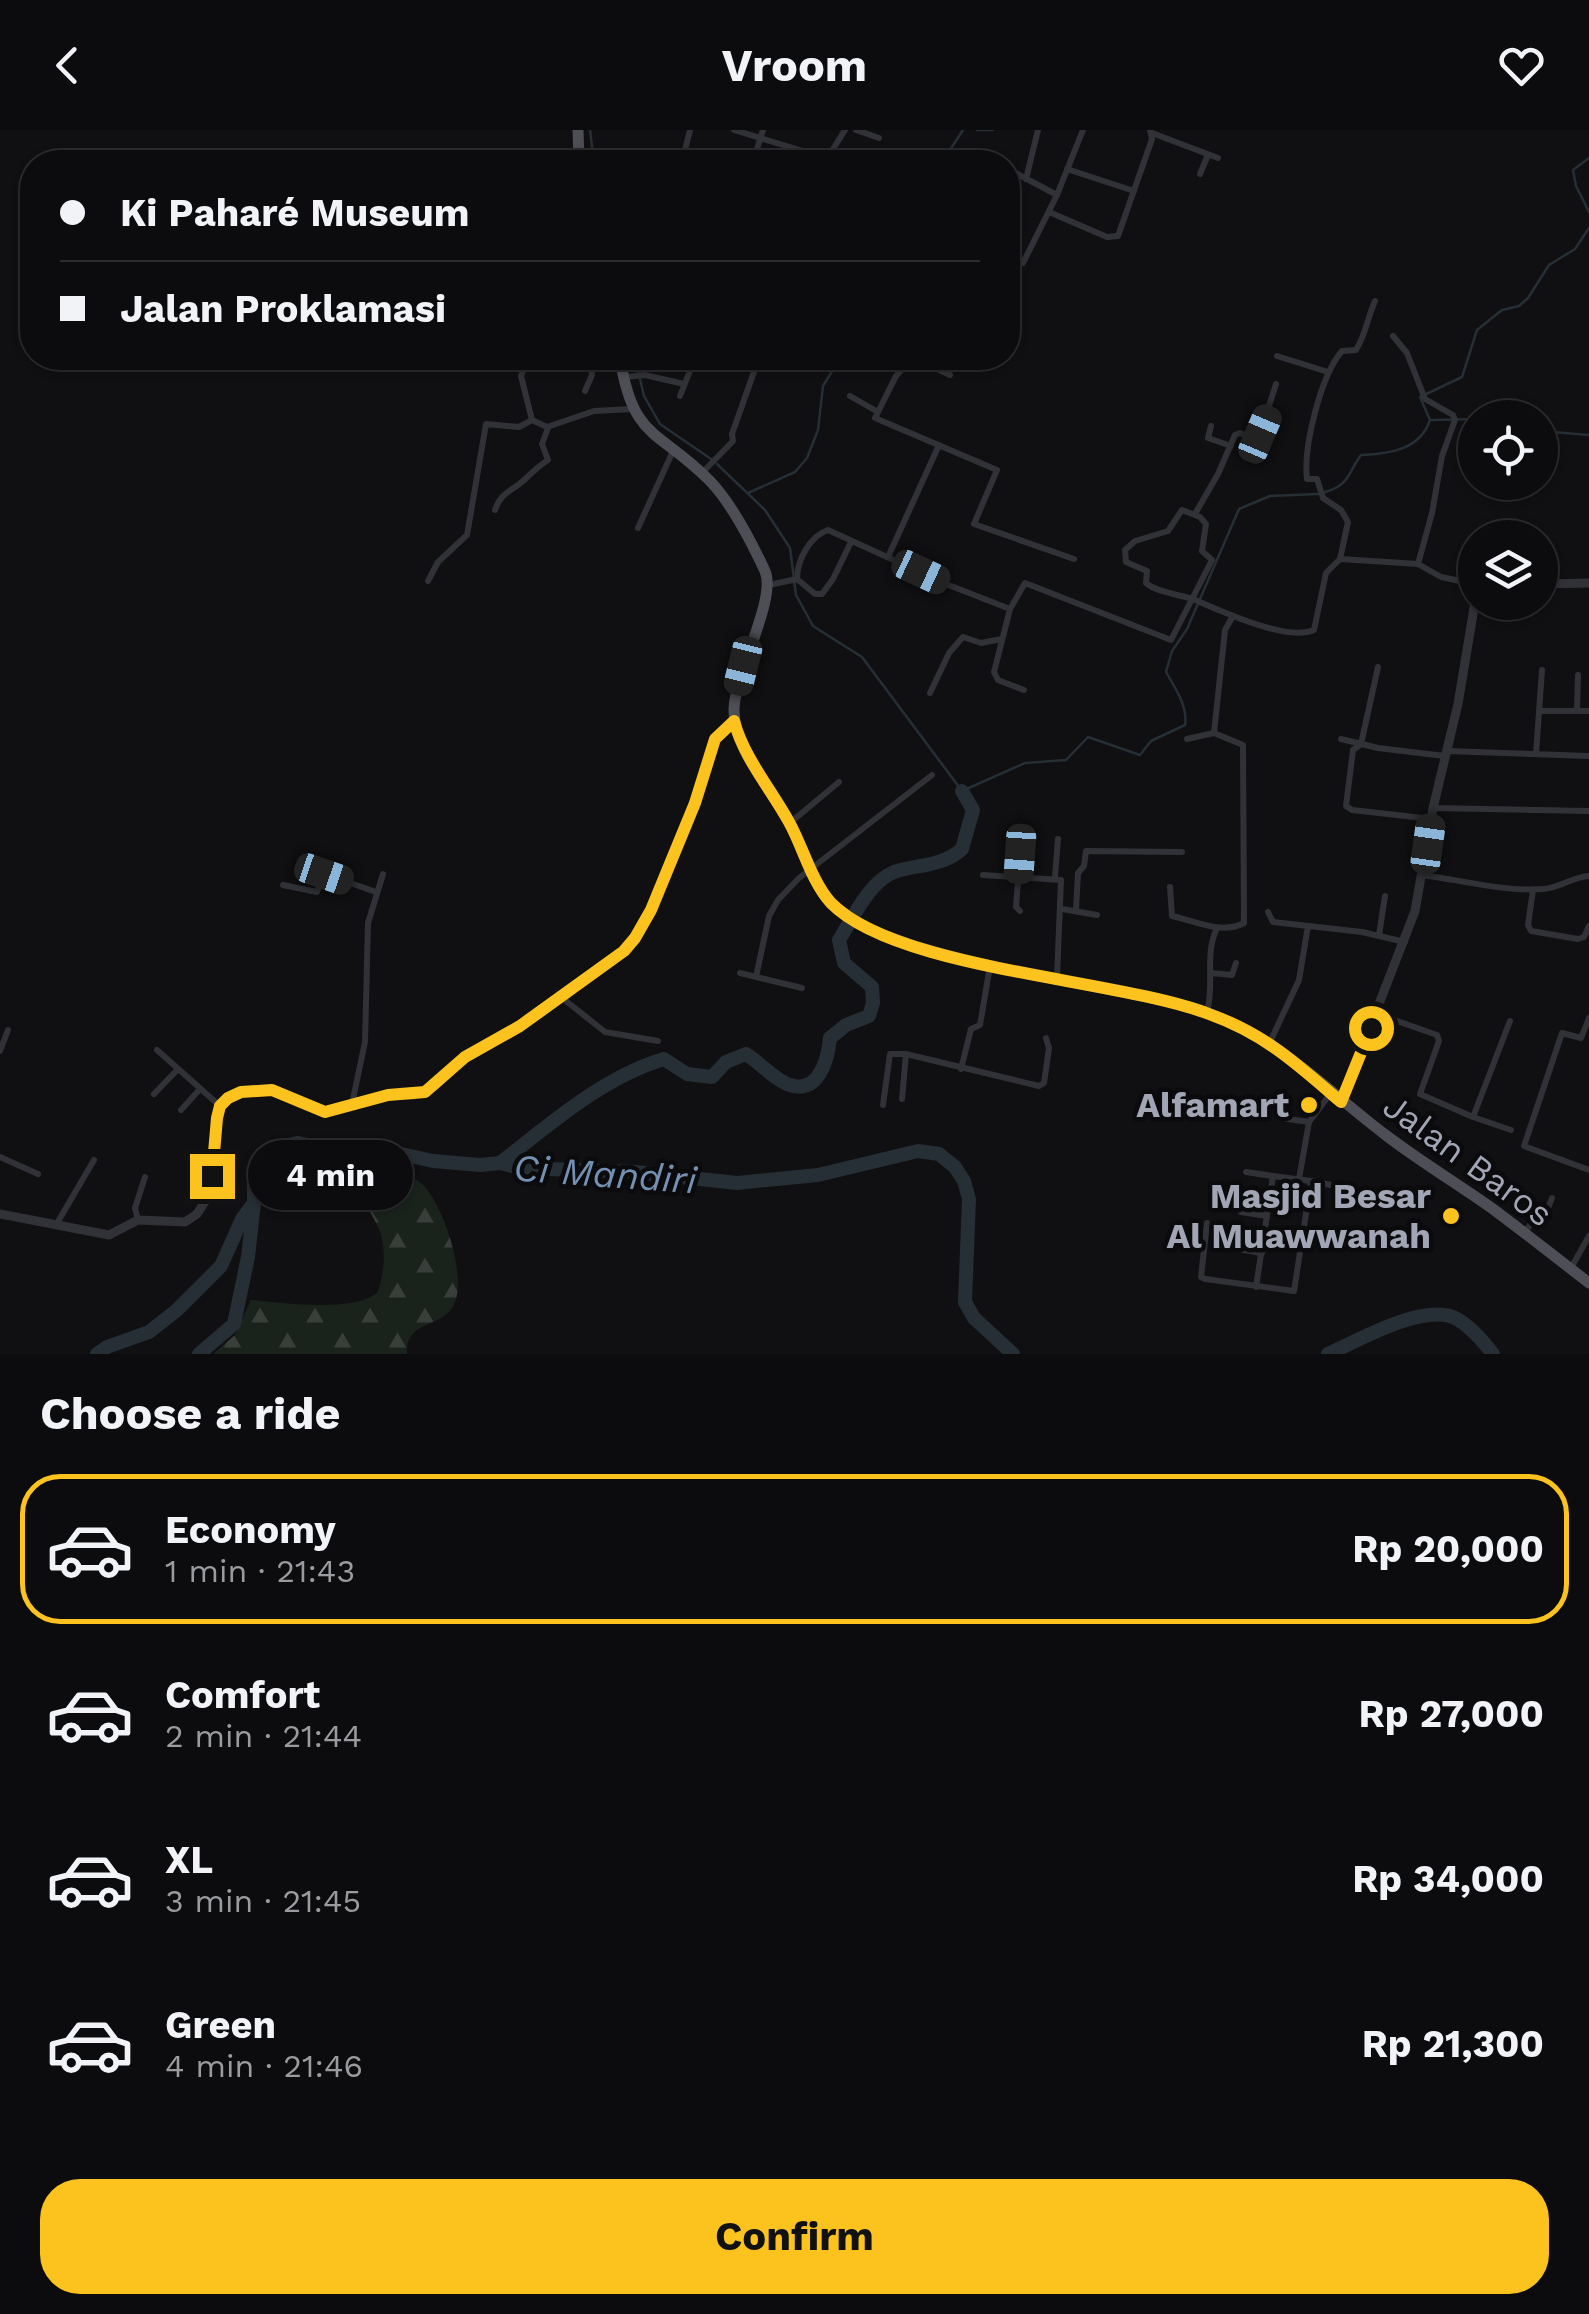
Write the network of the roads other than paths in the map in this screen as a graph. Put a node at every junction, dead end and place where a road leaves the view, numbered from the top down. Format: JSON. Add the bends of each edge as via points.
{"nodes":[{"id":1,"x":734,"y":130,"type":"edge"},
{"id":2,"x":856,"y":130,"type":"edge"},
{"id":3,"x":1038,"y":130,"type":"edge"},
{"id":4,"x":1083,"y":130,"type":"edge"},
{"id":5,"x":1151,"y":132,"type":"edge"},
{"id":6,"x":762,"y":134,"type":"edge"},
{"id":7,"x":879,"y":138,"type":"dead end"},
{"id":8,"x":801,"y":150,"type":"edge"},
{"id":9,"x":1208,"y":155,"type":"junction"},
{"id":10,"x":1218,"y":158,"type":"dead end"},
{"id":11,"x":1068,"y":169,"type":"junction"},
{"id":12,"x":1200,"y":174,"type":"dead end"},
{"id":13,"x":1020,"y":176,"type":"edge"},
{"id":14,"x":1026,"y":179,"type":"junction"},
{"id":15,"x":1134,"y":191,"type":"junction"},
{"id":16,"x":1057,"y":195,"type":"junction"},
{"id":17,"x":1049,"y":212,"type":"junction"},
{"id":18,"x":1023,"y":262,"type":"dead end"},
{"id":19,"x":1375,"y":301,"type":"dead end"},
{"id":20,"x":1393,"y":336,"type":"dead end"},
{"id":21,"x":1278,"y":356,"type":"dead end"},
{"id":22,"x":523,"y":370,"type":"edge"},
{"id":23,"x":591,"y":370,"type":"edge"},
{"id":24,"x":629,"y":370,"type":"edge"},
{"id":25,"x":690,"y":370,"type":"edge"},
{"id":26,"x":754,"y":370,"type":"edge"},
{"id":27,"x":901,"y":370,"type":"edge"},
{"id":28,"x":939,"y":370,"type":"edge"},
{"id":29,"x":1328,"y":372,"type":"junction"},
{"id":30,"x":950,"y":375,"type":"dead end"},
{"id":31,"x":633,"y":376,"type":"junction"},
{"id":32,"x":684,"y":384,"type":"junction"},
{"id":33,"x":1276,"y":384,"type":"dead end"},
{"id":34,"x":584,"y":391,"type":"dead end"},
{"id":35,"x":680,"y":396,"type":"dead end"},
{"id":36,"x":850,"y":396,"type":"dead end"},
{"id":37,"x":632,"y":408,"type":"junction"},
{"id":38,"x":878,"y":412,"type":"junction"},
{"id":39,"x":532,"y":420,"type":"junction"},
{"id":40,"x":1211,"y":426,"type":"dead end"},
{"id":41,"x":547,"y":427,"type":"junction"},
{"id":42,"x":938,"y":445,"type":"junction"},
{"id":43,"x":1230,"y":446,"type":"junction"},
{"id":44,"x":673,"y":451,"type":"junction"},
{"id":45,"x":705,"y":470,"type":"junction"},
{"id":46,"x":495,"y":510,"type":"dead end"},
{"id":47,"x":1196,"y":514,"type":"junction"},
{"id":48,"x":638,"y":528,"type":"dead end"},
{"id":49,"x":851,"y":542,"type":"junction"},
{"id":50,"x":888,"y":557,"type":"junction"},
{"id":51,"x":1340,"y":558,"type":"junction"},
{"id":52,"x":1074,"y":559,"type":"dead end"},
{"id":53,"x":1418,"y":564,"type":"junction"},
{"id":54,"x":794,"y":580,"type":"junction"},
{"id":55,"x":428,"y":581,"type":"dead end"},
{"id":56,"x":1458,"y":581,"type":"edge"},
{"id":57,"x":1589,"y":582,"type":"edge"},
{"id":58,"x":1558,"y":583,"type":"edge"},
{"id":59,"x":768,"y":586,"type":"junction"},
{"id":60,"x":1195,"y":600,"type":"junction"},
{"id":61,"x":1010,"y":609,"type":"junction"},
{"id":62,"x":1233,"y":616,"type":"junction"},
{"id":63,"x":1472,"y":620,"type":"edge"},
{"id":64,"x":1002,"y":639,"type":"junction"},
{"id":65,"x":1378,"y":667,"type":"dead end"},
{"id":66,"x":1542,"y":670,"type":"dead end"},
{"id":67,"x":1578,"y":675,"type":"dead end"},
{"id":68,"x":1024,"y":690,"type":"dead end"},
{"id":69,"x":930,"y":692,"type":"dead end"},
{"id":70,"x":1541,"y":710,"type":"junction"},
{"id":71,"x":1577,"y":711,"type":"junction"},
{"id":72,"x":1589,"y":711,"type":"edge"},
{"id":73,"x":734,"y":721,"type":"junction"},
{"id":74,"x":1214,"y":733,"type":"junction"},
{"id":75,"x":1186,"y":739,"type":"dead end"},
{"id":76,"x":1341,"y":739,"type":"dead end"},
{"id":77,"x":1361,"y":744,"type":"junction"},
{"id":78,"x":1445,"y":754,"type":"junction"},
{"id":79,"x":1536,"y":754,"type":"junction"},
{"id":80,"x":1589,"y":756,"type":"edge"},
{"id":81,"x":932,"y":774,"type":"dead end"},
{"id":82,"x":838,"y":782,"type":"dead end"},
{"id":83,"x":1589,"y":811,"type":"edge"},
{"id":84,"x":1432,"y":814,"type":"junction"},
{"id":85,"x":790,"y":823,"type":"junction"},
{"id":86,"x":1022,"y":831,"type":"dead end"},
{"id":87,"x":1058,"y":839,"type":"dead end"},
{"id":88,"x":1182,"y":852,"type":"dead end"},
{"id":89,"x":305,"y":867,"type":"dead end"},
{"id":90,"x":812,"y":871,"type":"junction"},
{"id":91,"x":324,"y":874,"type":"junction"},
{"id":92,"x":383,"y":874,"type":"dead end"},
{"id":93,"x":983,"y":874,"type":"dead end"},
{"id":94,"x":1422,"y":875,"type":"junction"},
{"id":95,"x":1019,"y":876,"type":"junction"},
{"id":96,"x":1589,"y":876,"type":"edge"},
{"id":97,"x":1056,"y":878,"type":"junction"},
{"id":98,"x":283,"y":885,"type":"dead end"},
{"id":99,"x":1170,"y":887,"type":"dead end"},
{"id":100,"x":1533,"y":890,"type":"junction"},
{"id":101,"x":376,"y":892,"type":"junction"},
{"id":102,"x":1384,"y":896,"type":"dead end"},
{"id":103,"x":1062,"y":909,"type":"junction"},
{"id":104,"x":1076,"y":910,"type":"junction"},
{"id":105,"x":1020,"y":911,"type":"dead end"},
{"id":106,"x":1268,"y":912,"type":"dead end"},
{"id":107,"x":1097,"y":915,"type":"dead end"},
{"id":108,"x":1308,"y":926,"type":"junction"},
{"id":109,"x":1589,"y":926,"type":"edge"},
{"id":110,"x":1217,"y":928,"type":"junction"},
{"id":111,"x":1379,"y":935,"type":"junction"},
{"id":112,"x":1406,"y":942,"type":"junction"},
{"id":113,"x":1236,"y":963,"type":"dead end"},
{"id":114,"x":991,"y":964,"type":"junction"},
{"id":115,"x":740,"y":973,"type":"dead end"},
{"id":116,"x":1210,"y":973,"type":"junction"},
{"id":117,"x":756,"y":977,"type":"junction"},
{"id":118,"x":1056,"y":977,"type":"junction"},
{"id":119,"x":802,"y":988,"type":"dead end"},
{"id":120,"x":560,"y":996,"type":"junction"},
{"id":121,"x":1207,"y":1012,"type":"junction"},
{"id":122,"x":1377,"y":1014,"type":"junction"},
{"id":123,"x":1589,"y":1018,"type":"edge"},
{"id":124,"x":1510,"y":1021,"type":"dead end"},
{"id":125,"x":8,"y":1030,"type":"dead end"},
{"id":126,"x":1046,"y":1038,"type":"dead end"},
{"id":127,"x":658,"y":1041,"type":"dead end"},
{"id":128,"x":1270,"y":1042,"type":"junction"},
{"id":129,"x":157,"y":1050,"type":"dead end"},
{"id":130,"x":0,"y":1051,"type":"edge"},
{"id":131,"x":906,"y":1054,"type":"junction"},
{"id":132,"x":178,"y":1069,"type":"junction"},
{"id":133,"x":961,"y":1069,"type":"junction"},
{"id":134,"x":200,"y":1089,"type":"junction"},
{"id":135,"x":154,"y":1094,"type":"dead end"},
{"id":136,"x":1336,"y":1098,"type":"junction"},
{"id":137,"x":902,"y":1099,"type":"dead end"},
{"id":138,"x":352,"y":1104,"type":"junction"},
{"id":139,"x":220,"y":1106,"type":"junction"},
{"id":140,"x":883,"y":1106,"type":"dead end"},
{"id":141,"x":180,"y":1110,"type":"dead end"},
{"id":142,"x":1473,"y":1117,"type":"junction"},
{"id":143,"x":1282,"y":1118,"type":"dead end"},
{"id":144,"x":1309,"y":1122,"type":"junction"},
{"id":145,"x":1511,"y":1130,"type":"dead end"},
{"id":146,"x":0,"y":1157,"type":"edge"},
{"id":147,"x":94,"y":1160,"type":"dead end"},
{"id":148,"x":1589,"y":1170,"type":"edge"},
{"id":149,"x":1246,"y":1172,"type":"dead end"},
{"id":150,"x":38,"y":1174,"type":"dead end"},
{"id":151,"x":1273,"y":1176,"type":"junction"},
{"id":152,"x":145,"y":1177,"type":"dead end"},
{"id":153,"x":1299,"y":1179,"type":"junction"},
{"id":154,"x":1310,"y":1181,"type":"junction"},
{"id":155,"x":1346,"y":1188,"type":"dead end"},
{"id":156,"x":1552,"y":1198,"type":"dead end"},
{"id":157,"x":1240,"y":1212,"type":"dead end"},
{"id":158,"x":0,"y":1214,"type":"edge"},
{"id":159,"x":1267,"y":1216,"type":"junction"},
{"id":160,"x":138,"y":1220,"type":"junction"},
{"id":161,"x":1207,"y":1224,"type":"dead end"},
{"id":162,"x":56,"y":1225,"type":"junction"},
{"id":163,"x":1524,"y":1234,"type":"junction"},
{"id":164,"x":1589,"y":1236,"type":"edge"},
{"id":165,"x":1238,"y":1249,"type":"dead end"},
{"id":166,"x":1262,"y":1252,"type":"junction"},
{"id":167,"x":1570,"y":1269,"type":"junction"},
{"id":168,"x":1589,"y":1283,"type":"edge"},
{"id":169,"x":1256,"y":1287,"type":"junction"}],
"edges":[{"from":1,"to":6,"type":"street"},
{"from":2,"to":7,"type":"street"},
{"from":3,"to":14,"type":"street"},
{"from":4,"to":11,"type":"street"},
{"from":5,"to":9,"type":"street"},
{"from":5,"to":15,"type":"street"},
{"from":6,"to":8,"type":"street"},
{"from":9,"to":10,"type":"street"},
{"from":9,"to":12,"type":"street"},
{"from":11,"to":15,"type":"street"},
{"from":11,"to":16,"type":"street"},
{"from":13,"to":14,"type":"street"},
{"from":14,"to":16,"type":"street"},
{"from":15,"to":17,"type":"street","via":[[1112,238]]},
{"from":16,"to":17,"type":"street"},
{"from":17,"to":18,"type":"street"},
{"from":19,"to":29,"type":"street","via":[[1358,346],[1340,352]]},
{"from":20,"to":53,"type":"street","via":[[1426,399],[1455,422]]},
{"from":21,"to":29,"type":"street"},
{"from":22,"to":39,"type":"street"},
{"from":23,"to":34,"type":"street"},
{"from":24,"to":31,"type":"main road"},
{"from":25,"to":32,"type":"street"},
{"from":26,"to":45,"type":"street","via":[[734,441]]},
{"from":27,"to":38,"type":"street"},
{"from":28,"to":30,"type":"street"},
{"from":29,"to":51,"type":"street","via":[[1306,467],[1307,479],[1317,479],[1321,494],[1348,522]]},
{"from":31,"to":32,"type":"street"},
{"from":31,"to":37,"type":"main road"},
{"from":32,"to":35,"type":"street"},
{"from":33,"to":43,"type":"street","via":[[1257,438],[1237,433]]},
{"from":36,"to":38,"type":"street"},
{"from":37,"to":41,"type":"street","via":[[594,411]]},
{"from":37,"to":44,"type":"main road"},
{"from":38,"to":42,"type":"street","via":[[875,418]]},
{"from":39,"to":41,"type":"street"},
{"from":39,"to":55,"type":"street","via":[[519,427],[484,426],[467,535]]},
{"from":40,"to":43,"type":"street","via":[[1208,438]]},
{"from":41,"to":46,"type":"street","via":[[542,444],[548,460],[505,491]]},
{"from":42,"to":50,"type":"street"},
{"from":42,"to":52,"type":"street","via":[[997,470],[974,524]]},
{"from":43,"to":47,"type":"street"},
{"from":44,"to":45,"type":"main road"},
{"from":44,"to":48,"type":"street"},
{"from":45,"to":59,"type":"main road"},
{"from":47,"to":60,"type":"street","via":[[1206,524],[1202,551],[1212,560]]},
{"from":47,"to":60,"type":"street","via":[[1181,511],[1168,531],[1131,542],[1124,555],[1147,571],[1148,586]]},
{"from":49,"to":50,"type":"street"},
{"from":49,"to":54,"type":"street","via":[[822,532]]},
{"from":49,"to":54,"type":"street","via":[[822,594]]},
{"from":50,"to":61,"type":"street"},
{"from":51,"to":53,"type":"street"},
{"from":51,"to":62,"type":"street","via":[[1326,573],[1312,632]]},
{"from":53,"to":56,"type":"street"},
{"from":54,"to":59,"type":"street"},
{"from":57,"to":58,"type":"street"},
{"from":59,"to":73,"type":"main road","via":[[740,676]]},
{"from":60,"to":61,"type":"street","via":[[1171,640],[1025,583]]},
{"from":60,"to":62,"type":"street"},
{"from":61,"to":64,"type":"street"},
{"from":62,"to":74,"type":"street","via":[[1224,634]]},
{"from":63,"to":78,"type":"street"},
{"from":64,"to":68,"type":"street","via":[[994,676]]},
{"from":64,"to":69,"type":"street","via":[[963,637]]},
{"from":65,"to":77,"type":"street"},
{"from":66,"to":70,"type":"street"},
{"from":67,"to":71,"type":"street"},
{"from":70,"to":71,"type":"street"},
{"from":70,"to":79,"type":"street"},
{"from":71,"to":72,"type":"street"},
{"from":73,"to":85,"type":"main road"},
{"from":73,"to":120,"type":"street","via":[[715,739],[695,803],[635,938]]},
{"from":74,"to":75,"type":"street"},
{"from":74,"to":110,"type":"street","via":[[1244,745],[1244,923]]},
{"from":76,"to":77,"type":"street"},
{"from":77,"to":78,"type":"street"},
{"from":77,"to":84,"type":"street","via":[[1353,750],[1346,808]]},
{"from":78,"to":79,"type":"street"},
{"from":78,"to":84,"type":"street"},
{"from":79,"to":80,"type":"street"},
{"from":81,"to":90,"type":"street"},
{"from":82,"to":85,"type":"street"},
{"from":83,"to":84,"type":"street"},
{"from":84,"to":94,"type":"street"},
{"from":85,"to":90,"type":"main road"},
{"from":86,"to":95,"type":"street"},
{"from":87,"to":97,"type":"street"},
{"from":88,"to":104,"type":"street","via":[[1086,852]]},
{"from":89,"to":91,"type":"street"},
{"from":90,"to":114,"type":"main road","name":"Jalan Baros","via":[[828,900],[868,928]]},
{"from":90,"to":117,"type":"street","via":[[792,884],[768,916]]},
{"from":91,"to":98,"type":"street","via":[[318,892]]},
{"from":91,"to":101,"type":"street"},
{"from":92,"to":101,"type":"street"},
{"from":93,"to":95,"type":"street"},
{"from":94,"to":100,"type":"street"},
{"from":94,"to":112,"type":"street"},
{"from":95,"to":97,"type":"street"},
{"from":95,"to":105,"type":"street"},
{"from":96,"to":100,"type":"street"},
{"from":97,"to":103,"type":"street","via":[[1063,883]]},
{"from":99,"to":110,"type":"street","via":[[1172,916]]},
{"from":100,"to":109,"type":"street","via":[[1533,932],[1578,940]]},
{"from":101,"to":138,"type":"street","via":[[366,934],[365,1042]]},
{"from":102,"to":111,"type":"street"},
{"from":103,"to":104,"type":"street"},
{"from":103,"to":118,"type":"street"},
{"from":104,"to":107,"type":"street"},
{"from":106,"to":108,"type":"street","via":[[1273,922]]},
{"from":108,"to":111,"type":"street"},
{"from":108,"to":128,"type":"street","via":[[1298,980]]},
{"from":110,"to":116,"type":"street"},
{"from":111,"to":112,"type":"street"},
{"from":112,"to":122,"type":"street"},
{"from":113,"to":116,"type":"street","via":[[1232,975]]},
{"from":114,"to":118,"type":"main road","name":"Jalan Baros"},
{"from":114,"to":133,"type":"street","via":[[980,1025],[971,1029]]},
{"from":115,"to":117,"type":"street"},
{"from":116,"to":121,"type":"street"},
{"from":117,"to":119,"type":"street"},
{"from":118,"to":121,"type":"main road","name":"Jalan Baros"},
{"from":120,"to":127,"type":"street","via":[[605,1032]]},
{"from":120,"to":138,"type":"street","via":[[465,1057],[425,1092]]},
{"from":121,"to":128,"type":"main road","name":"Jalan Baros"},
{"from":122,"to":136,"type":"street"},
{"from":122,"to":142,"type":"street","via":[[1437,1035],[1420,1094]]},
{"from":123,"to":148,"type":"street","via":[[1581,1038],[1562,1033],[1524,1146]]},
{"from":124,"to":142,"type":"street"},
{"from":125,"to":130,"type":"street"},
{"from":126,"to":133,"type":"street","via":[[1042,1086]]},
{"from":128,"to":136,"type":"main road","name":"Jalan Baros"},
{"from":129,"to":132,"type":"street"},
{"from":131,"to":133,"type":"street"},
{"from":131,"to":137,"type":"street"},
{"from":131,"to":140,"type":"street","via":[[888,1057]]},
{"from":132,"to":134,"type":"street"},
{"from":132,"to":135,"type":"street"},
{"from":134,"to":139,"type":"street"},
{"from":134,"to":141,"type":"street"},
{"from":136,"to":144,"type":"street"},
{"from":136,"to":163,"type":"main road","name":"Jalan Baros"},
{"from":138,"to":139,"type":"street","via":[[325,1112],[288,1094],[257,1089]]},
{"from":139,"to":160,"type":"street","via":[[212,1176],[197,1214],[185,1222]]},
{"from":142,"to":145,"type":"street"},
{"from":143,"to":144,"type":"street"},
{"from":144,"to":153,"type":"street"},
{"from":146,"to":150,"type":"street"},
{"from":147,"to":162,"type":"street"},
{"from":149,"to":151,"type":"street"},
{"from":151,"to":153,"type":"street"},
{"from":151,"to":159,"type":"street"},
{"from":152,"to":160,"type":"street"},
{"from":153,"to":154,"type":"street"},
{"from":154,"to":155,"type":"street"},
{"from":154,"to":169,"type":"street","via":[[1294,1290]]},
{"from":156,"to":163,"type":"street"},
{"from":157,"to":159,"type":"street"},
{"from":158,"to":162,"type":"street"},
{"from":159,"to":166,"type":"street"},
{"from":160,"to":162,"type":"street","via":[[109,1235]]},
{"from":161,"to":169,"type":"street","via":[[1202,1277]]},
{"from":163,"to":167,"type":"main road","name":"Jalan Baros"},
{"from":164,"to":167,"type":"street"},
{"from":165,"to":166,"type":"street"},
{"from":166,"to":169,"type":"street"},
{"from":167,"to":168,"type":"main road","name":"Jalan Baros"}]}
